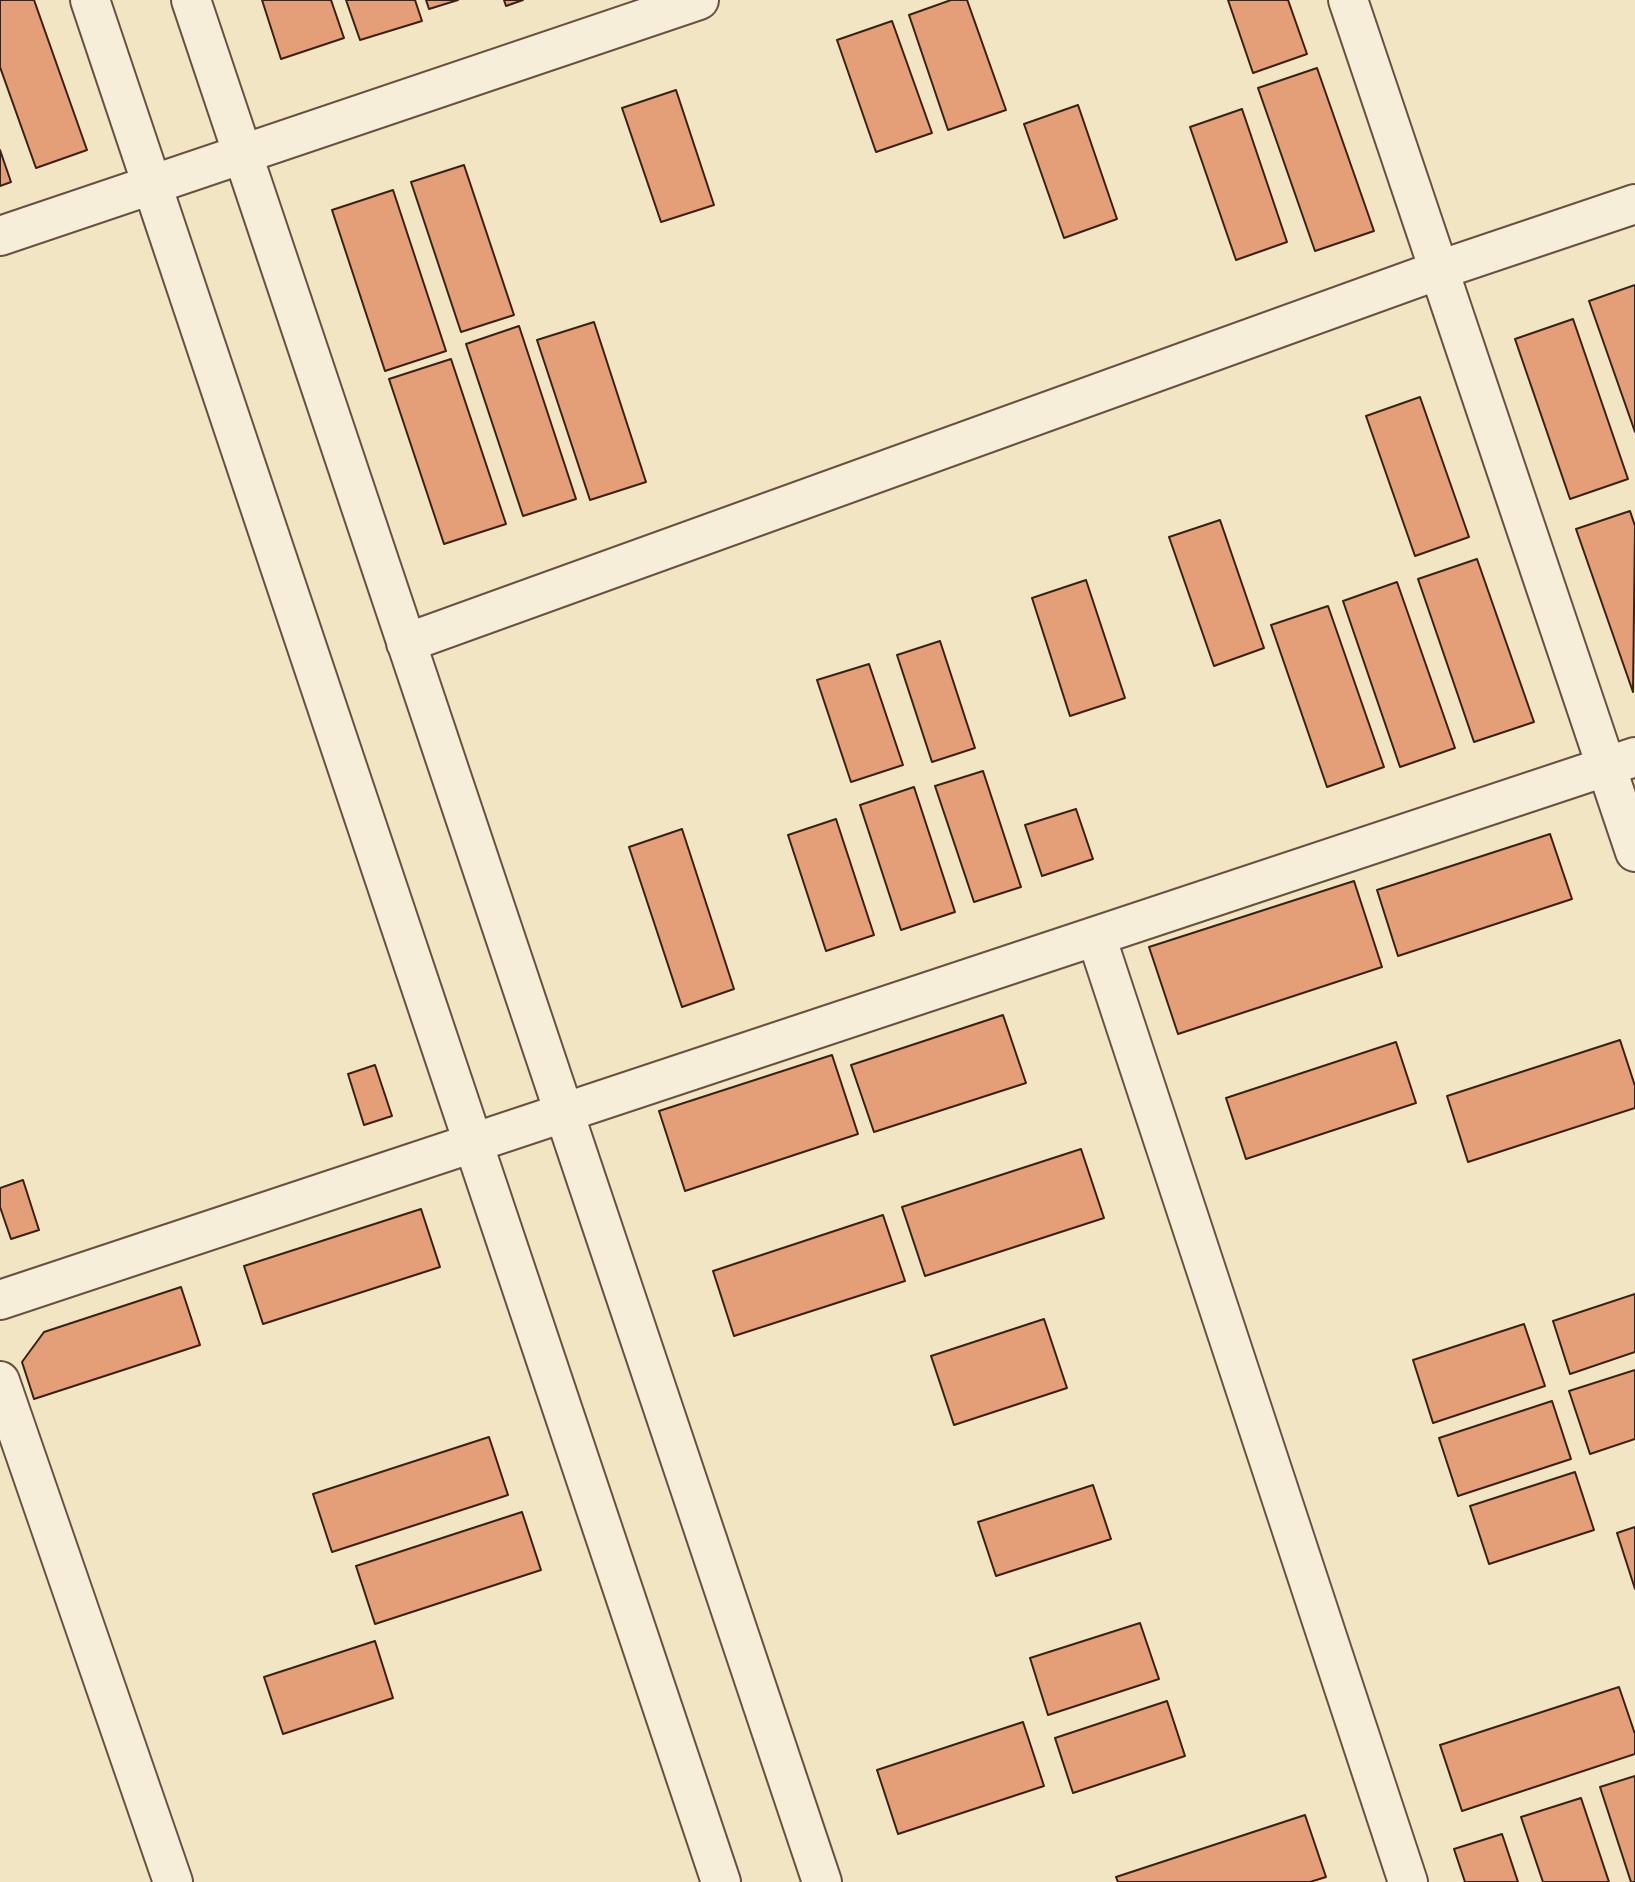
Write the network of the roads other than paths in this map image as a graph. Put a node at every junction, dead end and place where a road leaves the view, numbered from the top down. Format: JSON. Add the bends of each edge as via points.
{"nodes":[{"id":1,"x":90,"y":0,"type":"edge"},
{"id":2,"x":191,"y":0,"type":"edge"},
{"id":3,"x":699,"y":0,"type":"edge"},
{"id":4,"x":1348,"y":0,"type":"edge"},
{"id":5,"x":243,"y":155,"type":"junction"},
{"id":6,"x":152,"y":185,"type":"junction"},
{"id":7,"x":1635,"y":204,"type":"edge"},
{"id":8,"x":0,"y":236,"type":"edge"},
{"id":9,"x":1439,"y":270,"type":"junction"},
{"id":10,"x":406,"y":643,"type":"junction"},
{"id":11,"x":1621,"y":762,"type":"edge"},
{"id":12,"x":1635,"y":852,"type":"edge"},
{"id":13,"x":1096,"y":936,"type":"junction"},
{"id":14,"x":564,"y":1113,"type":"junction"},
{"id":15,"x":473,"y":1143,"type":"junction"},
{"id":16,"x":0,"y":1300,"type":"edge"},
{"id":17,"x":0,"y":1381,"type":"edge"},
{"id":18,"x":173,"y":1882,"type":"edge"},
{"id":19,"x":721,"y":1882,"type":"edge"},
{"id":20,"x":822,"y":1882,"type":"edge"},
{"id":21,"x":1408,"y":1882,"type":"edge"}],
"edges":[{"from":1,"to":6,"type":"street"},
{"from":2,"to":5,"type":"street"},
{"from":3,"to":5,"type":"street"},
{"from":4,"to":9,"type":"street"},
{"from":5,"to":6,"type":"street"},
{"from":5,"to":10,"type":"street"},
{"from":6,"to":8,"type":"street"},
{"from":6,"to":15,"type":"street"},
{"from":7,"to":9,"type":"street"},
{"from":9,"to":10,"type":"street"},
{"from":9,"to":11,"type":"street"},
{"from":10,"to":14,"type":"street"},
{"from":11,"to":12,"type":"street"},
{"from":11,"to":13,"type":"street"},
{"from":13,"to":14,"type":"street"},
{"from":13,"to":21,"type":"street"},
{"from":14,"to":15,"type":"street"},
{"from":14,"to":20,"type":"street"},
{"from":15,"to":16,"type":"street"},
{"from":15,"to":19,"type":"street"},
{"from":17,"to":18,"type":"street"}]}
